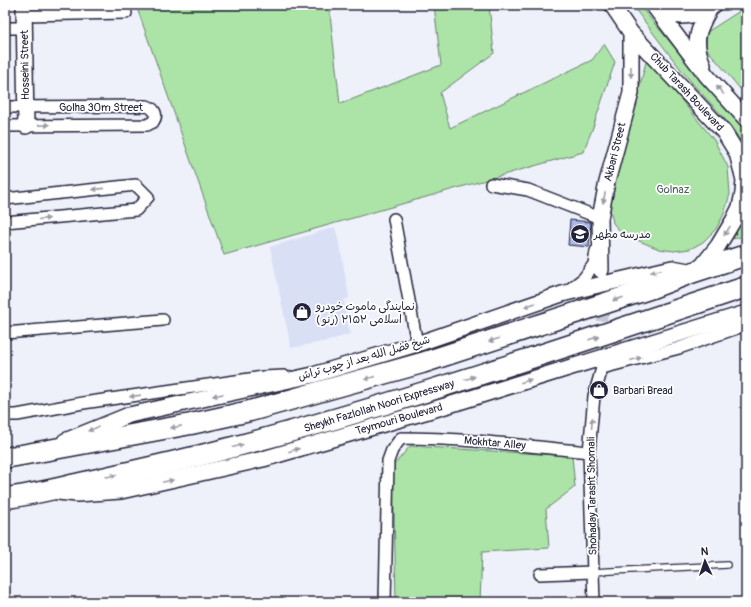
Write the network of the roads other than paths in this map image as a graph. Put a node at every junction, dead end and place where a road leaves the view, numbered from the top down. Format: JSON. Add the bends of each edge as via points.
{"nodes":[{"id":1,"x":612,"y":5,"type":"edge"},
{"id":2,"x":711,"y":6,"type":"edge"},
{"id":3,"x":654,"y":7,"type":"edge"},
{"id":4,"x":126,"y":14,"type":"dead end"},
{"id":5,"x":24,"y":16,"type":"edge"},
{"id":6,"x":5,"y":28,"type":"edge"},
{"id":7,"x":631,"y":33,"type":"junction"},
{"id":8,"x":707,"y":76,"type":"junction"},
{"id":9,"x":5,"y":107,"type":"edge"},
{"id":10,"x":25,"y":107,"type":"junction"},
{"id":11,"x":746,"y":119,"type":"edge"},
{"id":12,"x":5,"y":126,"type":"edge"},
{"id":13,"x":26,"y":126,"type":"junction"},
{"id":14,"x":745,"y":182,"type":"edge"},
{"id":15,"x":491,"y":184,"type":"dead end"},
{"id":16,"x":5,"y":199,"type":"edge"},
{"id":17,"x":600,"y":218,"type":"junction"},
{"id":18,"x":394,"y":219,"type":"dead end"},
{"id":19,"x":5,"y":222,"type":"edge"},
{"id":20,"x":746,"y":255,"type":"edge"},
{"id":21,"x":601,"y":270,"type":"tunnel mouth"},
{"id":22,"x":696,"y":272,"type":"junction"},
{"id":23,"x":746,"y":288,"type":"edge"},
{"id":24,"x":562,"y":294,"type":"junction"},
{"id":25,"x":746,"y":313,"type":"edge"},
{"id":26,"x":163,"y":320,"type":"dead end"},
{"id":27,"x":746,"y":325,"type":"edge"},
{"id":28,"x":5,"y":333,"type":"edge"},
{"id":29,"x":416,"y":344,"type":"junction"},
{"id":30,"x":313,"y":375,"type":"junction"},
{"id":31,"x":5,"y":415,"type":"edge"},
{"id":32,"x":5,"y":449,"type":"edge"},
{"id":33,"x":589,"y":452,"type":"junction"},
{"id":34,"x":35,"y":453,"type":"junction"},
{"id":35,"x":5,"y":458,"type":"edge"},
{"id":36,"x":46,"y":491,"type":"junction"},
{"id":37,"x":8,"y":498,"type":"edge"},
{"id":38,"x":727,"y":565,"type":"dead end"},
{"id":39,"x":592,"y":572,"type":"junction"},
{"id":40,"x":540,"y":574,"type":"dead end"},
{"id":41,"x":385,"y":602,"type":"edge"},
{"id":42,"x":594,"y":602,"type":"edge"}],
"edges":[{"from":1,"to":7,"type":"main road","name":"Chub Tarash Boulevard"},
{"from":2,"to":3,"type":"main road","via":[[684,17],[666,14]]},
{"from":2,"to":8,"type":"main road","via":[[699,28],[697,43]]},
{"from":3,"to":8,"type":"main road"},
{"from":4,"to":5,"type":"street"},
{"from":5,"to":6,"type":"street"},
{"from":5,"to":10,"type":"main road","name":"Hosseini Street"},
{"from":7,"to":14,"type":"main road","name":"Chub Tarash Boulevard","via":[[724,132],[737,153]]},
{"from":7,"to":17,"type":"main road","name":"Akbari Street","one_way":true,"via":[[631,93]]},
{"from":11,"to":8,"type":"main road","one_way":true},
{"from":9,"to":10,"type":"street","name":"Golha 30m Street"},
{"from":10,"to":13,"type":"main road","name":"Hosseini Street"},
{"from":13,"to":10,"type":"street","name":"Golha 30m Street","one_way":true,"via":[[147,124],[153,122],[156,112],[147,106]]},
{"from":12,"to":13,"type":"street","name":"Golha 30m Street"},
{"from":14,"to":22,"type":"main road","name":"Chub Tarash Boulevard","one_way":true,"via":[[740,207],[733,221],[718,246]]},
{"from":15,"to":17,"type":"street","via":[[528,190]]},
{"from":19,"to":16,"type":"street","one_way":true,"via":[[136,210],[148,197],[136,185]]},
{"from":17,"to":21,"type":"main road","name":"Akbari Street"},
{"from":17,"to":24,"type":"street","via":[[594,264],[584,278]]},
{"from":18,"to":29,"type":"street"},
{"from":20,"to":22,"type":"highway"},
{"from":22,"to":24,"type":"main road","name":"شیخ فضل الله بعد از چوب تراش","one_way":true,"via":[[672,268]]},
{"from":22,"to":34,"type":"highway","one_way":true,"via":[[422,363],[250,412]]},
{"from":36,"to":23,"type":"highway","name":"Sheykh Fazlollah Noori Expressway","one_way":true,"via":[[259,441],[410,397]]},
{"from":24,"to":29,"type":"main road","name":"شیخ فضل الله بعد از چوب تراش","one_way":true},
{"from":36,"to":25,"type":"main road","name":"Teymouri Boulevard","one_way":true,"via":[[77,494],[121,491],[263,459],[452,404]]},
{"from":26,"to":28,"type":"street"},
{"from":33,"to":27,"type":"street","name":"Shohaday Tarasht Shomali","one_way":true,"via":[[594,396],[602,366],[678,348]]},
{"from":29,"to":30,"type":"main road","name":"شیخ فضل الله بعد از چوب تراش"},
{"from":30,"to":31,"type":"street","one_way":true,"via":[[263,377]]},
{"from":30,"to":34,"type":"main road","name":"شیخ فضل الله بعد از چوب تراش","one_way":true,"via":[[129,415]]},
{"from":32,"to":34,"type":"highway"},
{"from":33,"to":39,"type":"street","name":"Shohaday Tarasht Shomali"},
{"from":33,"to":41,"type":"street","name":"Mokhtar Alley","via":[[476,441],[401,438],[388,461]]},
{"from":34,"to":35,"type":"highway"},
{"from":36,"to":37,"type":"highway","name":"Sheykh Fazlollah Noori Expressway"},
{"from":38,"to":39,"type":"lane"},
{"from":39,"to":40,"type":"street"},
{"from":39,"to":42,"type":"street","name":"Shohaday Tarasht Shomali"}]}
